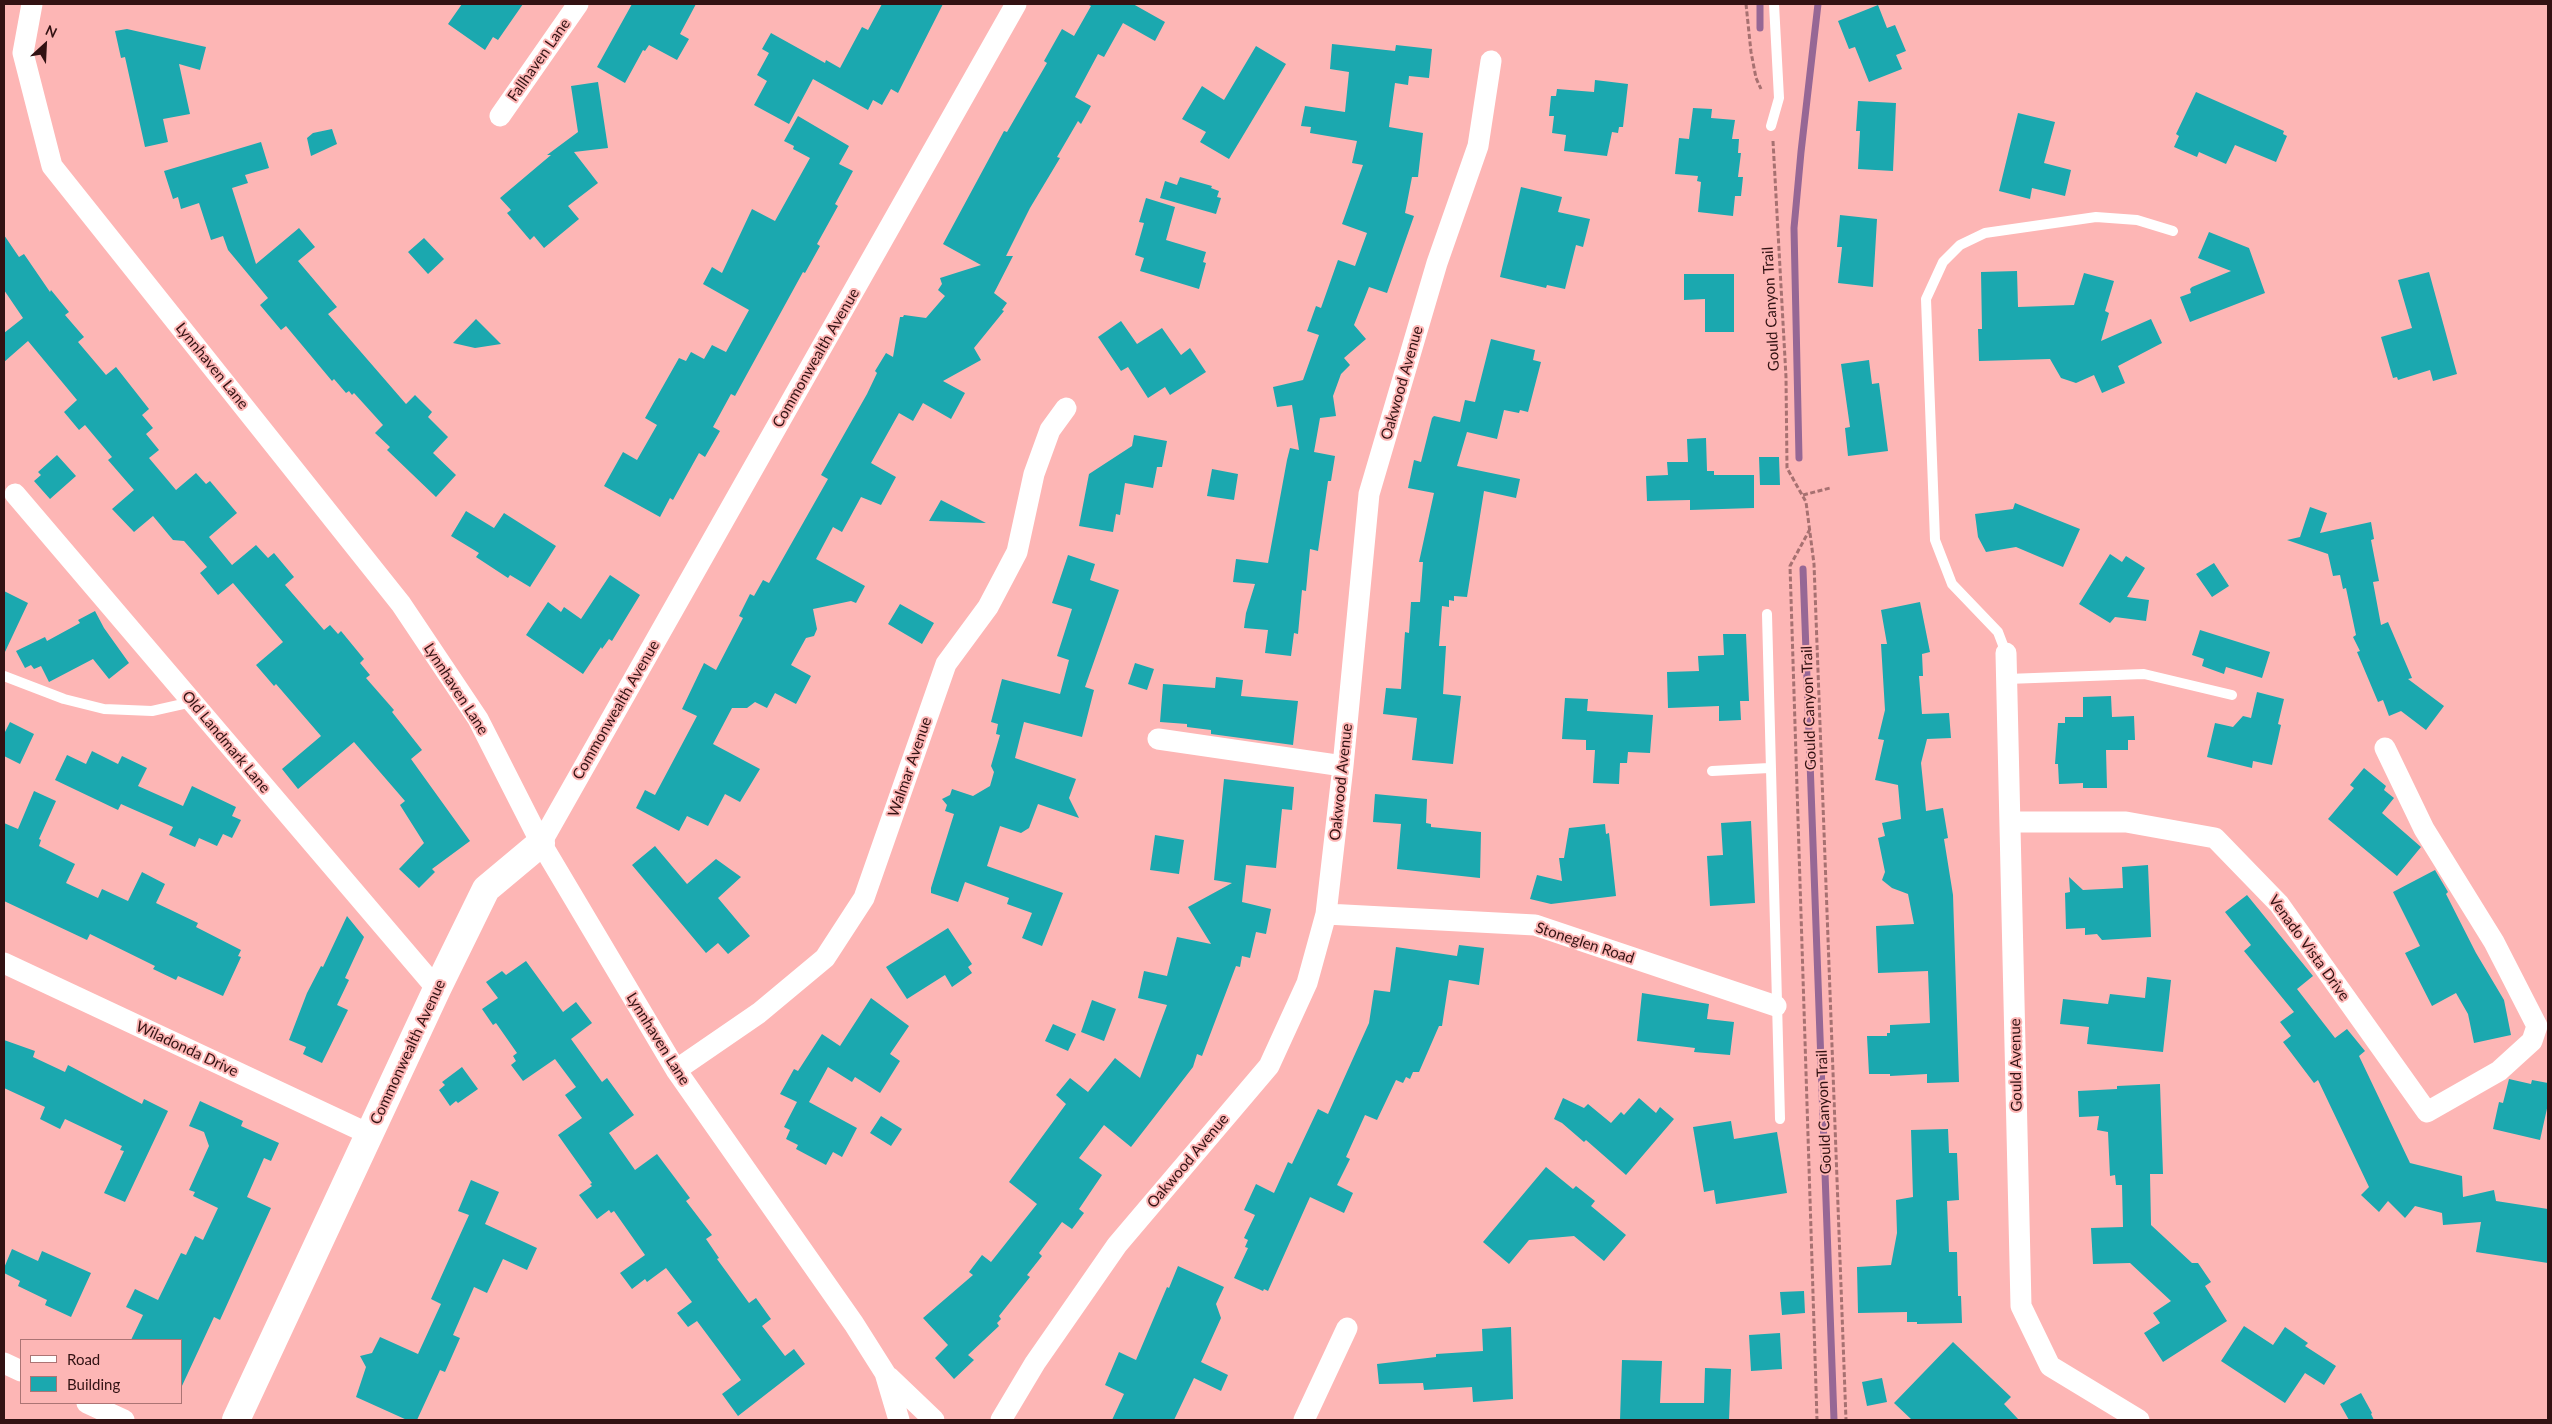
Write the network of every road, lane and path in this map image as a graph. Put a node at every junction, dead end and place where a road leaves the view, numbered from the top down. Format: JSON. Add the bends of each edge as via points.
{"nodes":[{"id":1,"x":32,"y":4,"type":"edge"},
{"id":2,"x":578,"y":4,"type":"edge"},
{"id":3,"x":1016,"y":4,"type":"edge"},
{"id":4,"x":1746,"y":4,"type":"edge"},
{"id":5,"x":1774,"y":4,"type":"edge"},
{"id":6,"x":1492,"y":61,"type":"dead end"},
{"id":7,"x":500,"y":116,"type":"dead end"},
{"id":8,"x":1771,"y":126,"type":"junction"},
{"id":9,"x":2174,"y":231,"type":"dead end"},
{"id":10,"x":1066,"y":408,"type":"dead end"},
{"id":11,"x":1830,"y":488,"type":"dead end"},
{"id":12,"x":15,"y":494,"type":"dead end"},
{"id":13,"x":1803,"y":495,"type":"junction"},
{"id":14,"x":1810,"y":528,"type":"junction"},
{"id":15,"x":1767,"y":614,"type":"dead end"},
{"id":16,"x":2006,"y":653,"type":"joint"},
{"id":17,"x":4,"y":676,"type":"edge"},
{"id":18,"x":2007,"y":679,"type":"junction"},
{"id":19,"x":2232,"y":695,"type":"dead end"},
{"id":20,"x":192,"y":702,"type":"junction"},
{"id":21,"x":1158,"y":739,"type":"dead end"},
{"id":22,"x":2385,"y":748,"type":"dead end"},
{"id":23,"x":1343,"y":766,"type":"junction"},
{"id":24,"x":1770,"y":768,"type":"junction"},
{"id":25,"x":1712,"y":771,"type":"dead end"},
{"id":26,"x":2010,"y":822,"type":"junction"},
{"id":27,"x":541,"y":843,"type":"junction"},
{"id":28,"x":1326,"y":914,"type":"junction"},
{"id":29,"x":4,"y":963,"type":"edge"},
{"id":30,"x":437,"y":990,"type":"junction"},
{"id":31,"x":1776,"y":1006,"type":"junction"},
{"id":32,"x":676,"y":1070,"type":"junction"},
{"id":33,"x":1780,"y":1119,"type":"dead end"},
{"id":34,"x":369,"y":1134,"type":"junction"},
{"id":35,"x":1347,"y":1328,"type":"dead end"},
{"id":36,"x":4,"y":1363,"type":"edge"},
{"id":37,"x":20,"y":1371,"type":"edge"},
{"id":38,"x":885,"y":1374,"type":"junction"},
{"id":39,"x":1012,"y":1402,"type":"junction"},
{"id":40,"x":89,"y":1404,"type":"edge"},
{"id":41,"x":124,"y":1420,"type":"edge"},
{"id":42,"x":236,"y":1420,"type":"edge"},
{"id":43,"x":899,"y":1420,"type":"edge"},
{"id":44,"x":934,"y":1420,"type":"edge"},
{"id":45,"x":992,"y":1420,"type":"edge"},
{"id":46,"x":1001,"y":1420,"type":"edge"},
{"id":47,"x":1304,"y":1420,"type":"edge"},
{"id":48,"x":1817,"y":1420,"type":"edge"},
{"id":49,"x":1846,"y":1420,"type":"edge"},
{"id":50,"x":2139,"y":1420,"type":"edge"}],
"edges":[{"from":1,"to":27,"type":"street","name":"Lynnhaven Lane","via":[[23,53],[52,166],[401,604],[478,719]]},
{"from":2,"to":7,"type":"street","name":"Fallhaven Lane"},
{"from":3,"to":27,"type":"street","name":"Commonwealth Avenue"},
{"from":4,"to":8,"type":"path","name":"Gould Canyon Trail","via":[[1756,78]]},
{"from":5,"to":8,"type":"lane","via":[[1779,98]]},
{"from":6,"to":23,"type":"street","name":"Oakwood Avenue","via":[[1478,146],[1437,263],[1370,494]]},
{"from":8,"to":13,"type":"path","name":"Gould Canyon Trail","via":[[1786,377],[1787,468]]},
{"from":9,"to":16,"type":"lane","via":[[2137,220],[2096,217],[1985,233],[1960,245],[1943,262],[1926,299],[1935,540],[1952,584],[1998,632]]},
{"from":10,"to":32,"type":"street","name":"Walmar Avenue","via":[[1050,430],[1034,474],[1017,552],[988,607],[946,664],[864,898],[825,958],[759,1013]]},
{"from":11,"to":13,"type":"path"},
{"from":12,"to":20,"type":"street","name":"Old Landmark Lane"},
{"from":13,"to":14,"type":"path","name":"Gould Canyon Trail"},
{"from":14,"to":48,"type":"path","via":[[1790,566]]},
{"from":14,"to":49,"type":"path","name":"Gould Canyon Trail","via":[[1822,722]]},
{"from":15,"to":24,"type":"lane"},
{"from":16,"to":18,"type":"street","name":"Gould Avenue"},
{"from":17,"to":20,"type":"lane","via":[[64,699],[104,709],[152,711]]},
{"from":18,"to":19,"type":"lane","via":[[2144,674]]},
{"from":18,"to":26,"type":"street","name":"Gould Avenue"},
{"from":20,"to":30,"type":"street","name":"Old Landmark Lane"},
{"from":21,"to":23,"type":"street"},
{"from":22,"to":26,"type":"street","name":"Venado Vista Drive","via":[[2424,828],[2494,942],[2537,1026],[2532,1041],[2499,1071],[2427,1112],[2279,904],[2215,838],[2126,822]]},
{"from":23,"to":28,"type":"street","name":"Oakwood Avenue"},
{"from":24,"to":25,"type":"lane"},
{"from":24,"to":31,"type":"lane"},
{"from":26,"to":50,"type":"street","name":"Gould Avenue","via":[[2021,1306],[2050,1366]]},
{"from":27,"to":30,"type":"street","name":"Commonwealth Avenue","via":[[486,889]]},
{"from":27,"to":32,"type":"street","name":"Lynnhaven Lane"},
{"from":28,"to":31,"type":"street","name":"Stoneglen Road","via":[[1535,925]]},
{"from":28,"to":39,"type":"street","name":"Oakwood Avenue","via":[[1307,984],[1269,1066],[1117,1245],[1035,1363]]},
{"from":29,"to":34,"type":"street","name":"Wiladonda Drive"},
{"from":30,"to":34,"type":"street","name":"Commonwealth Avenue"},
{"from":31,"to":33,"type":"lane"},
{"from":32,"to":38,"type":"street","name":"Lynnhaven Lane","via":[[854,1324]]},
{"from":34,"to":42,"type":"street","name":"Commonwealth Avenue"},
{"from":35,"to":47,"type":"street"},
{"from":36,"to":37,"type":"street"},
{"from":38,"to":43,"type":"street","name":"Lynnhaven Lane"},
{"from":38,"to":44,"type":"street"},
{"from":39,"to":45,"type":"street"},
{"from":39,"to":46,"type":"street","name":"Oakwood Avenue"},
{"from":40,"to":41,"type":"street"}]}
